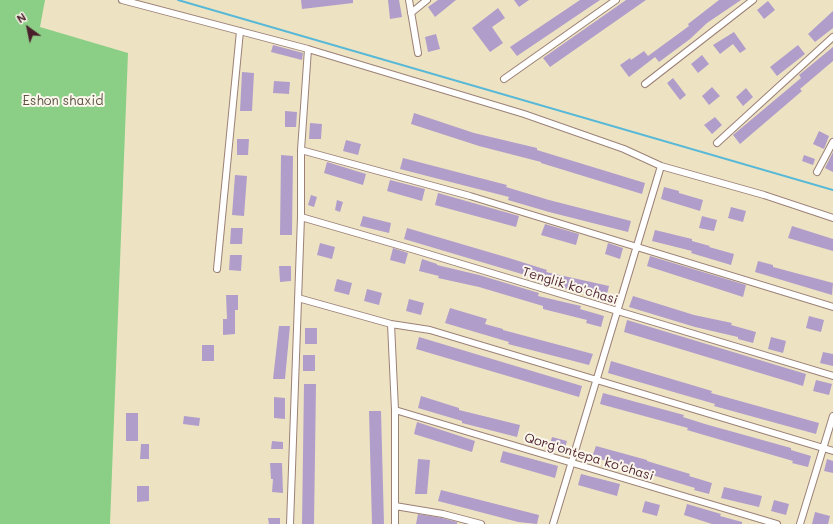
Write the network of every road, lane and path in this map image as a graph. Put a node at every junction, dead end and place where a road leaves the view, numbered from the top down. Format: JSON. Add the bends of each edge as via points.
{"nodes":[{"id":1,"x":122,"y":0,"type":"edge"},
{"id":2,"x":409,"y":0,"type":"edge"},
{"id":3,"x":427,"y":0,"type":"edge"},
{"id":4,"x":616,"y":0,"type":"edge"},
{"id":5,"x":752,"y":0,"type":"edge"},
{"id":6,"x":411,"y":13,"type":"junction"},
{"id":7,"x":240,"y":31,"type":"junction"},
{"id":8,"x":833,"y":37,"type":"edge"},
{"id":9,"x":308,"y":49,"type":"junction"},
{"id":10,"x":418,"y":53,"type":"dead end"},
{"id":11,"x":504,"y":79,"type":"dead end"},
{"id":12,"x":645,"y":84,"type":"dead end"},
{"id":13,"x":833,"y":142,"type":"edge"},
{"id":14,"x":717,"y":143,"type":"dead end"},
{"id":15,"x":301,"y":150,"type":"junction"},
{"id":16,"x":661,"y":166,"type":"junction"},
{"id":17,"x":817,"y":172,"type":"dead end"},
{"id":18,"x":301,"y":217,"type":"junction"},
{"id":19,"x":833,"y":218,"type":"edge"},
{"id":20,"x":638,"y":246,"type":"junction"},
{"id":21,"x":217,"y":269,"type":"dead end"},
{"id":22,"x":298,"y":298,"type":"junction"},
{"id":23,"x":833,"y":307,"type":"edge"},
{"id":24,"x":618,"y":312,"type":"junction"},
{"id":25,"x":391,"y":324,"type":"junction"},
{"id":26,"x":833,"y":376,"type":"edge"},
{"id":27,"x":598,"y":380,"type":"junction"},
{"id":28,"x":395,"y":410,"type":"junction"},
{"id":29,"x":833,"y":416,"type":"edge"},
{"id":30,"x":823,"y":448,"type":"junction"},
{"id":31,"x":833,"y":452,"type":"edge"},
{"id":32,"x":572,"y":464,"type":"junction"},
{"id":33,"x":395,"y":506,"type":"junction"},
{"id":34,"x":290,"y":524,"type":"edge"},
{"id":35,"x":395,"y":524,"type":"edge"},
{"id":36,"x":481,"y":524,"type":"edge"},
{"id":37,"x":553,"y":524,"type":"edge"},
{"id":38,"x":777,"y":524,"type":"edge"},
{"id":39,"x":800,"y":524,"type":"edge"}],
"edges":[{"from":1,"to":7,"type":"street"},
{"from":2,"to":6,"type":"street"},
{"from":3,"to":6,"type":"street"},
{"from":4,"to":11,"type":"street"},
{"from":5,"to":12,"type":"street"},
{"from":6,"to":10,"type":"street"},
{"from":7,"to":9,"type":"street"},
{"from":7,"to":21,"type":"street"},
{"from":8,"to":14,"type":"street"},
{"from":9,"to":15,"type":"street"},
{"from":9,"to":16,"type":"street","via":[[524,114],[624,149]]},
{"from":13,"to":17,"type":"street"},
{"from":15,"to":18,"type":"street"},
{"from":15,"to":20,"type":"street","via":[[470,196]]},
{"from":16,"to":19,"type":"street","via":[[764,194]]},
{"from":16,"to":20,"type":"street"},
{"from":18,"to":22,"type":"street"},
{"from":18,"to":24,"type":"street","name":"Tenglik ko'chasi"},
{"from":20,"to":23,"type":"street"},
{"from":20,"to":24,"type":"street"},
{"from":22,"to":25,"type":"street"},
{"from":22,"to":34,"type":"street"},
{"from":24,"to":26,"type":"street","name":"Tenglik ko'chasi"},
{"from":24,"to":27,"type":"street"},
{"from":25,"to":27,"type":"street","via":[[430,330]]},
{"from":25,"to":28,"type":"street"},
{"from":27,"to":30,"type":"street"},
{"from":27,"to":32,"type":"street"},
{"from":28,"to":32,"type":"street","name":"Qorg'ontepa ko'chasi"},
{"from":28,"to":33,"type":"street"},
{"from":29,"to":30,"type":"street"},
{"from":30,"to":31,"type":"street"},
{"from":30,"to":39,"type":"street"},
{"from":32,"to":37,"type":"street"},
{"from":32,"to":38,"type":"street","name":"Qorg'ontepa ko'chasi"},
{"from":33,"to":35,"type":"street"},
{"from":33,"to":36,"type":"street","via":[[443,514]]}]}
